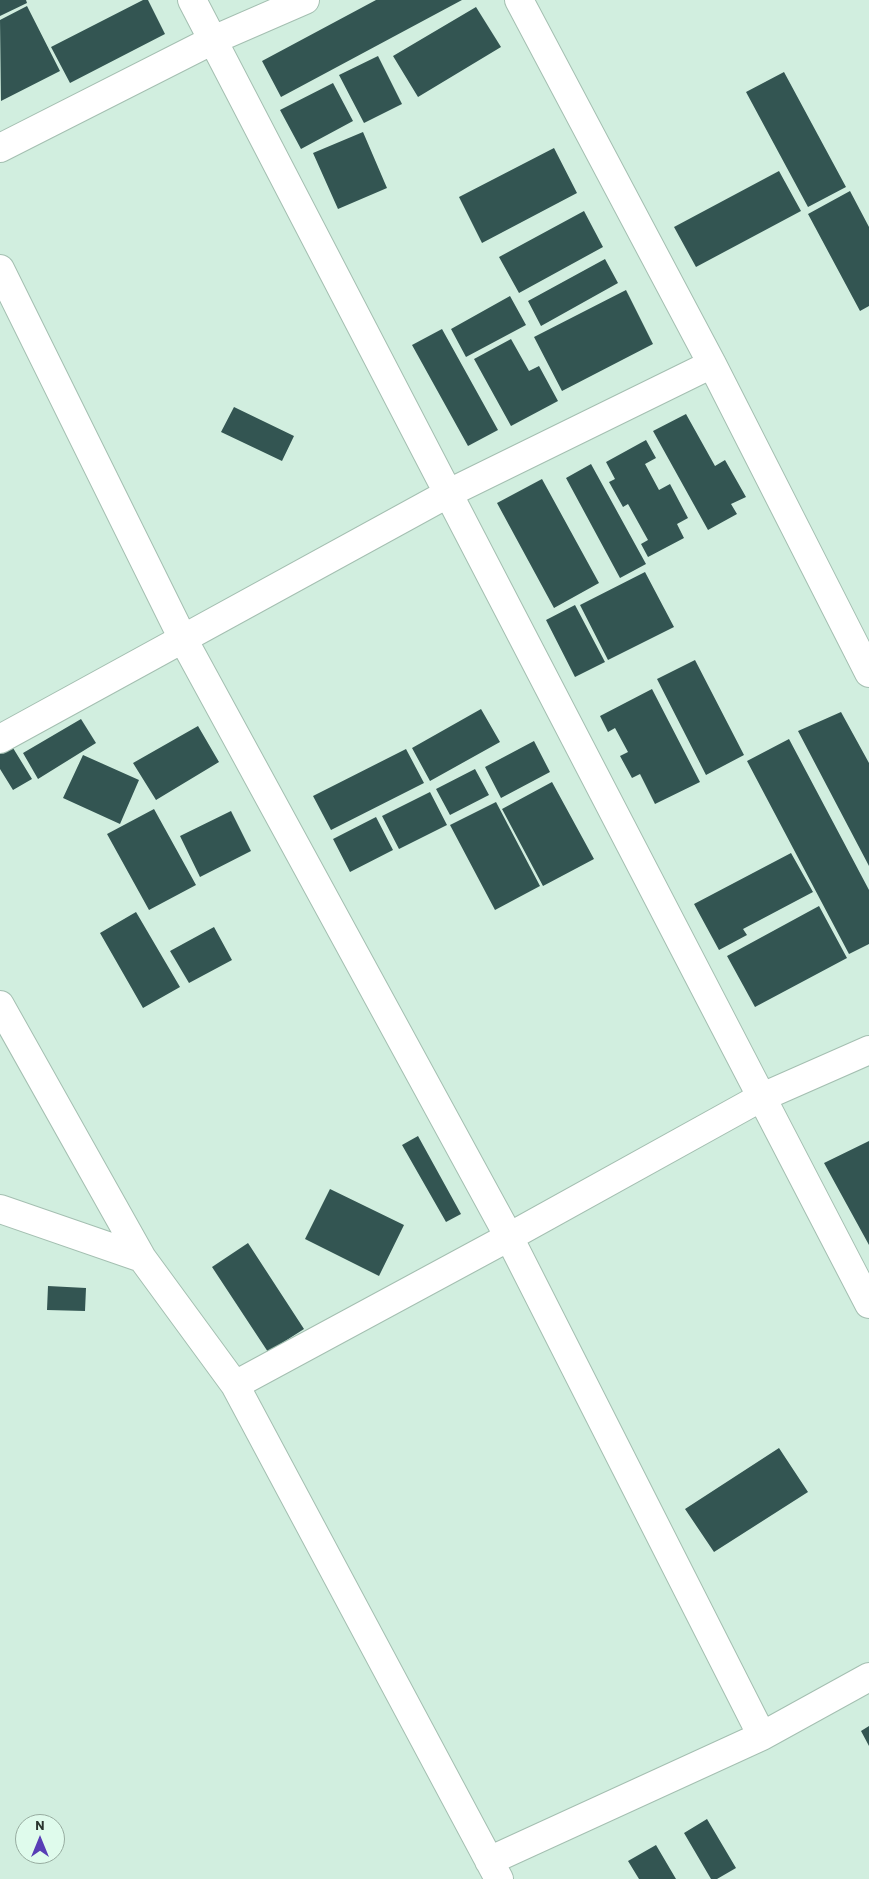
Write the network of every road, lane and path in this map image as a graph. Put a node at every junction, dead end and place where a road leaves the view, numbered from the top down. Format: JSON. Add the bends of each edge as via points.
{"nodes":[{"id":1,"x":192,"y":0,"type":"edge"},
{"id":2,"x":305,"y":0,"type":"edge"},
{"id":3,"x":519,"y":0,"type":"edge"},
{"id":4,"x":213,"y":40,"type":"junction"},
{"id":5,"x":0,"y":148,"type":"edge"},
{"id":6,"x":0,"y":269,"type":"edge"},
{"id":7,"x":712,"y":364,"type":"junction"},
{"id":8,"x":449,"y":493,"type":"junction"},
{"id":9,"x":183,"y":639,"type":"junction"},
{"id":10,"x":861,"y":639,"type":"edge"},
{"id":11,"x":869,"y":673,"type":"edge"},
{"id":12,"x":0,"y":739,"type":"edge"},
{"id":13,"x":0,"y":1005,"type":"edge"},
{"id":14,"x":869,"y":1050,"type":"edge"},
{"id":15,"x":760,"y":1098,"type":"junction"},
{"id":16,"x":0,"y":1209,"type":"edge"},
{"id":17,"x":509,"y":1237,"type":"junction"},
{"id":18,"x":142,"y":1258,"type":"junction"},
{"id":19,"x":869,"y":1304,"type":"edge"},
{"id":20,"x":236,"y":1385,"type":"junction"},
{"id":21,"x":869,"y":1677,"type":"edge"},
{"id":22,"x":762,"y":1736,"type":"junction"},
{"id":23,"x":494,"y":1870,"type":"edge"}],
"edges":[{"from":1,"to":4,"type":"street"},
{"from":2,"to":4,"type":"street"},
{"from":3,"to":7,"type":"street"},
{"from":4,"to":5,"type":"street"},
{"from":4,"to":8,"type":"street"},
{"from":6,"to":9,"type":"street"},
{"from":7,"to":8,"type":"street"},
{"from":7,"to":10,"type":"street"},
{"from":8,"to":9,"type":"street"},
{"from":8,"to":15,"type":"street"},
{"from":9,"to":12,"type":"street"},
{"from":9,"to":17,"type":"street"},
{"from":10,"to":11,"type":"street"},
{"from":13,"to":18,"type":"street"},
{"from":14,"to":15,"type":"street"},
{"from":15,"to":17,"type":"street"},
{"from":15,"to":19,"type":"street"},
{"from":16,"to":18,"type":"street"},
{"from":17,"to":20,"type":"street"},
{"from":17,"to":22,"type":"street"},
{"from":18,"to":20,"type":"street"},
{"from":20,"to":23,"type":"street"},
{"from":21,"to":22,"type":"street"},
{"from":22,"to":23,"type":"street"}]}
